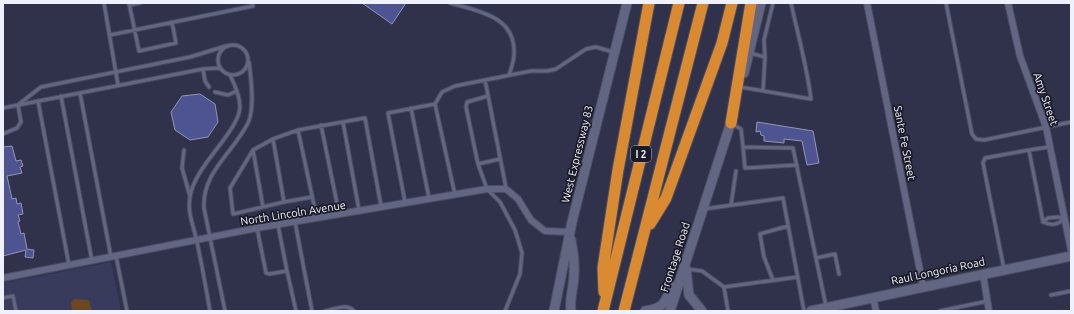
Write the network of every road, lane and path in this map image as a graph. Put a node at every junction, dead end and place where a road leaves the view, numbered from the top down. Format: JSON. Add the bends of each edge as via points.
{"nodes":[{"id":1,"x":104,"y":3,"type":"edge"},
{"id":2,"x":140,"y":3,"type":"edge"},
{"id":3,"x":252,"y":3,"type":"edge"},
{"id":4,"x":450,"y":3,"type":"edge"},
{"id":5,"x":628,"y":3,"type":"edge"},
{"id":6,"x":649,"y":3,"type":"edge"},
{"id":7,"x":679,"y":3,"type":"edge"},
{"id":8,"x":703,"y":3,"type":"edge"},
{"id":9,"x":732,"y":3,"type":"edge"},
{"id":10,"x":751,"y":3,"type":"edge"},
{"id":11,"x":761,"y":3,"type":"edge"},
{"id":12,"x":773,"y":3,"type":"edge"},
{"id":13,"x":791,"y":3,"type":"edge"},
{"id":14,"x":867,"y":3,"type":"edge"},
{"id":15,"x":946,"y":3,"type":"edge"},
{"id":16,"x":1008,"y":3,"type":"edge"},
{"id":17,"x":129,"y":4,"type":"edge"},
{"id":18,"x":172,"y":22,"type":"junction"},
{"id":19,"x":135,"y":30,"type":"junction"},
{"id":20,"x":110,"y":35,"type":"junction"},
{"id":21,"x":226,"y":46,"type":"junction"},
{"id":22,"x":615,"y":52,"type":"junction"},
{"id":23,"x":749,"y":53,"type":"junction"},
{"id":24,"x":765,"y":57,"type":"junction"},
{"id":25,"x":249,"y":62,"type":"junction"},
{"id":26,"x":204,"y":68,"type":"junction"},
{"id":27,"x":220,"y":68,"type":"junction"},
{"id":28,"x":116,"y":73,"type":"junction"},
{"id":29,"x":230,"y":75,"type":"junction"},
{"id":30,"x":509,"y":75,"type":"junction"},
{"id":31,"x":485,"y":80,"type":"junction"},
{"id":32,"x":118,"y":85,"type":"junction"},
{"id":33,"x":209,"y":87,"type":"dead end"},
{"id":34,"x":740,"y":87,"type":"junction"},
{"id":35,"x":237,"y":91,"type":"junction"},
{"id":36,"x":763,"y":91,"type":"junction"},
{"id":37,"x":80,"y":92,"type":"junction"},
{"id":38,"x":215,"y":92,"type":"dead end"},
{"id":39,"x":60,"y":96,"type":"junction"},
{"id":40,"x":488,"y":96,"type":"junction"},
{"id":41,"x":38,"y":101,"type":"junction"},
{"id":42,"x":435,"y":104,"type":"junction"},
{"id":43,"x":18,"y":105,"type":"junction"},
{"id":44,"x":3,"y":108,"type":"edge"},
{"id":45,"x":411,"y":108,"type":"junction"},
{"id":46,"x":343,"y":122,"type":"junction"},
{"id":47,"x":1071,"y":122,"type":"edge"},
{"id":48,"x":731,"y":123,"type":"junction"},
{"id":49,"x":321,"y":125,"type":"junction"},
{"id":50,"x":1046,"y":127,"type":"junction"},
{"id":51,"x":298,"y":130,"type":"junction"},
{"id":52,"x":3,"y":134,"type":"edge"},
{"id":53,"x":273,"y":139,"type":"junction"},
{"id":54,"x":743,"y":147,"type":"junction"},
{"id":55,"x":1050,"y":147,"type":"junction"},
{"id":56,"x":184,"y":150,"type":"dead end"},
{"id":57,"x":252,"y":150,"type":"junction"},
{"id":58,"x":1029,"y":150,"type":"junction"},
{"id":59,"x":500,"y":158,"type":"junction"},
{"id":60,"x":478,"y":164,"type":"junction"},
{"id":61,"x":797,"y":165,"type":"junction"},
{"id":62,"x":736,"y":171,"type":"dead end"},
{"id":63,"x":487,"y":189,"type":"junction"},
{"id":64,"x":506,"y":189,"type":"junction"},
{"id":65,"x":454,"y":195,"type":"junction"},
{"id":66,"x":190,"y":196,"type":"junction"},
{"id":67,"x":312,"y":197,"type":"junction"},
{"id":68,"x":430,"y":199,"type":"junction"},
{"id":69,"x":284,"y":202,"type":"junction"},
{"id":70,"x":405,"y":204,"type":"junction"},
{"id":71,"x":731,"y":205,"type":"junction"},
{"id":72,"x":264,"y":207,"type":"junction"},
{"id":73,"x":382,"y":208,"type":"junction"},
{"id":74,"x":702,"y":210,"type":"junction"},
{"id":75,"x":359,"y":212,"type":"junction"},
{"id":76,"x":339,"y":215,"type":"junction"},
{"id":77,"x":317,"y":219,"type":"junction"},
{"id":78,"x":1064,"y":219,"type":"junction"},
{"id":79,"x":296,"y":222,"type":"junction"},
{"id":80,"x":1043,"y":222,"type":"junction"},
{"id":81,"x":278,"y":225,"type":"junction"},
{"id":82,"x":788,"y":226,"type":"junction"},
{"id":83,"x":258,"y":228,"type":"junction"},
{"id":84,"x":570,"y":232,"type":"junction"},
{"id":85,"x":211,"y":237,"type":"junction"},
{"id":86,"x":643,"y":237,"type":"junction"},
{"id":87,"x":196,"y":240,"type":"junction"},
{"id":88,"x":1071,"y":250,"type":"edge"},
{"id":89,"x":1071,"y":256,"type":"edge"},
{"id":90,"x":114,"y":257,"type":"junction"},
{"id":91,"x":816,"y":258,"type":"junction"},
{"id":92,"x":92,"y":261,"type":"junction"},
{"id":93,"x":69,"y":265,"type":"junction"},
{"id":94,"x":686,"y":266,"type":"junction"},
{"id":95,"x":1004,"y":270,"type":"junction"},
{"id":96,"x":287,"y":271,"type":"junction"},
{"id":97,"x":839,"y":274,"type":"dead end"},
{"id":98,"x":983,"y":274,"type":"junction"},
{"id":99,"x":798,"y":277,"type":"junction"},
{"id":100,"x":3,"y":278,"type":"edge"},
{"id":101,"x":773,"y":280,"type":"junction"},
{"id":102,"x":923,"y":286,"type":"junction"},
{"id":103,"x":724,"y":287,"type":"junction"},
{"id":104,"x":1071,"y":291,"type":"edge"},
{"id":105,"x":1050,"y":295,"type":"dead end"},
{"id":106,"x":873,"y":297,"type":"junction"},
{"id":107,"x":3,"y":298,"type":"edge"},
{"id":108,"x":988,"y":300,"type":"junction"},
{"id":109,"x":625,"y":306,"type":"edge"},
{"id":110,"x":826,"y":308,"type":"junction"},
{"id":111,"x":604,"y":309,"type":"edge"},
{"id":112,"x":16,"y":311,"type":"edge"},
{"id":113,"x":126,"y":311,"type":"edge"},
{"id":114,"x":210,"y":311,"type":"edge"},
{"id":115,"x":225,"y":311,"type":"edge"},
{"id":116,"x":296,"y":311,"type":"edge"},
{"id":117,"x":312,"y":311,"type":"edge"},
{"id":118,"x":326,"y":311,"type":"edge"},
{"id":119,"x":354,"y":311,"type":"edge"},
{"id":120,"x":505,"y":311,"type":"edge"},
{"id":121,"x":554,"y":311,"type":"edge"},
{"id":122,"x":571,"y":311,"type":"edge"},
{"id":123,"x":645,"y":311,"type":"edge"},
{"id":124,"x":670,"y":311,"type":"edge"},
{"id":125,"x":702,"y":311,"type":"edge"},
{"id":126,"x":728,"y":311,"type":"edge"},
{"id":127,"x":804,"y":311,"type":"edge"},
{"id":128,"x":812,"y":311,"type":"edge"},
{"id":129,"x":876,"y":311,"type":"edge"},
{"id":130,"x":940,"y":311,"type":"edge"},
{"id":131,"x":989,"y":311,"type":"edge"}],
"edges":[{"from":1,"to":20,"type":"lane"},
{"from":2,"to":17,"type":"lane"},
{"from":3,"to":18,"type":"lane","via":[[253,6]]},
{"from":4,"to":30,"type":"lane","via":[[489,15],[503,24],[513,38],[514,55]]},
{"from":5,"to":22,"type":"main road","name":"West Expressway 83"},
{"from":6,"to":111,"type":"highway","via":[[604,260]]},
{"from":7,"to":111,"type":"highway","number":"I 2"},
{"from":8,"to":86,"type":"highway","number":"I 2"},
{"from":9,"to":86,"type":"highway","via":[[722,43],[666,198]]},
{"from":10,"to":48,"type":"highway"},
{"from":11,"to":23,"type":"main road"},
{"from":12,"to":24,"type":"lane","via":[[764,40]]},
{"from":13,"to":36,"type":"lane","via":[[802,58],[807,69],[811,99]]},
{"from":14,"to":102,"type":"street","name":"Sante Fe Street"},
{"from":15,"to":50,"type":"lane","via":[[972,134],[976,139],[984,140]]},
{"from":16,"to":50,"type":"street","name":"Amy Street","via":[[1020,56]]},
{"from":17,"to":19,"type":"lane"},
{"from":18,"to":19,"type":"lane"},
{"from":18,"to":19,"type":"lane","via":[[176,43],[139,50]]},
{"from":19,"to":20,"type":"lane"},
{"from":20,"to":28,"type":"lane"},
{"from":21,"to":25,"type":"lane","via":[[241,47],[248,55]]},
{"from":21,"to":27,"type":"lane","via":[[218,58]]},
{"from":21,"to":28,"type":"lane","via":[[190,57]]},
{"from":22,"to":30,"type":"lane","via":[[596,46],[586,49],[556,69]]},
{"from":22,"to":84,"type":"main road","name":"West Expressway 83"},
{"from":23,"to":24,"type":"lane"},
{"from":23,"to":34,"type":"main road"},
{"from":24,"to":36,"type":"lane"},
{"from":25,"to":29,"type":"lane","via":[[240,73]]},
{"from":25,"to":85,"type":"lane","via":[[249,122],[207,184],[203,196]]},
{"from":26,"to":27,"type":"lane"},
{"from":26,"to":32,"type":"lane"},
{"from":26,"to":33,"type":"lane","via":[[205,81]]},
{"from":27,"to":29,"type":"lane"},
{"from":28,"to":32,"type":"lane"},
{"from":28,"to":43,"type":"lane","via":[[41,87]]},
{"from":29,"to":35,"type":"lane"},
{"from":30,"to":31,"type":"lane"},
{"from":31,"to":40,"type":"lane"},
{"from":31,"to":42,"type":"lane","via":[[455,86],[442,92]]},
{"from":32,"to":37,"type":"lane"},
{"from":34,"to":36,"type":"lane"},
{"from":34,"to":48,"type":"main road"},
{"from":35,"to":38,"type":"lane","via":[[228,95]]},
{"from":35,"to":66,"type":"lane","via":[[240,108],[236,120],[196,178]]},
{"from":37,"to":39,"type":"lane"},
{"from":37,"to":90,"type":"lane"},
{"from":39,"to":41,"type":"lane"},
{"from":39,"to":92,"type":"lane"},
{"from":40,"to":59,"type":"lane"},
{"from":40,"to":60,"type":"lane","via":[[467,102],[466,107]]},
{"from":41,"to":43,"type":"lane"},
{"from":41,"to":93,"type":"lane"},
{"from":42,"to":45,"type":"lane"},
{"from":42,"to":65,"type":"lane"},
{"from":43,"to":44,"type":"lane"},
{"from":43,"to":52,"type":"lane","via":[[21,122],[17,128]]},
{"from":45,"to":68,"type":"lane"},
{"from":45,"to":70,"type":"lane","via":[[388,113]]},
{"from":46,"to":49,"type":"lane"},
{"from":46,"to":73,"type":"lane","via":[[365,118]]},
{"from":46,"to":75,"type":"lane"},
{"from":47,"to":50,"type":"lane"},
{"from":48,"to":54,"type":"lane","via":[[741,129]]},
{"from":48,"to":74,"type":"main road"},
{"from":49,"to":51,"type":"lane"},
{"from":49,"to":76,"type":"lane"},
{"from":50,"to":55,"type":"street","name":"Amy Street"},
{"from":51,"to":53,"type":"lane"},
{"from":51,"to":67,"type":"lane"},
{"from":53,"to":57,"type":"lane"},
{"from":53,"to":69,"type":"lane"},
{"from":54,"to":61,"type":"lane","via":[[793,148]]},
{"from":54,"to":61,"type":"lane","via":[[745,168]]},
{"from":55,"to":58,"type":"lane"},
{"from":55,"to":78,"type":"street","name":"Amy Street"},
{"from":56,"to":66,"type":"lane","via":[[182,168]]},
{"from":57,"to":72,"type":"lane"},
{"from":57,"to":72,"type":"lane","via":[[230,188],[233,214]]},
{"from":58,"to":80,"type":"lane"},
{"from":58,"to":95,"type":"lane","via":[[985,158],[983,163]]},
{"from":59,"to":60,"type":"lane"},
{"from":59,"to":64,"type":"lane"},
{"from":60,"to":63,"type":"lane"},
{"from":61,"to":91,"type":"lane"},
{"from":62,"to":71,"type":"lane"},
{"from":63,"to":64,"type":"street","name":"North Lincoln Avenue"},
{"from":63,"to":65,"type":"street","name":"North Lincoln Avenue"},
{"from":63,"to":120,"type":"lane","via":[[500,202],[515,230],[522,253],[520,274]]},
{"from":64,"to":84,"type":"street","via":[[518,199],[531,220],[545,231]]},
{"from":65,"to":68,"type":"street","name":"North Lincoln Avenue"},
{"from":66,"to":87,"type":"lane","via":[[189,211]]},
{"from":67,"to":69,"type":"lane"},
{"from":67,"to":77,"type":"lane"},
{"from":68,"to":70,"type":"street","name":"North Lincoln Avenue"},
{"from":69,"to":72,"type":"lane"},
{"from":70,"to":73,"type":"street","name":"North Lincoln Avenue"},
{"from":71,"to":74,"type":"lane"},
{"from":71,"to":82,"type":"lane","via":[[783,198]]},
{"from":73,"to":75,"type":"street","name":"North Lincoln Avenue"},
{"from":74,"to":94,"type":"main road","name":"Frontage Road"},
{"from":75,"to":76,"type":"street","name":"North Lincoln Avenue"},
{"from":76,"to":77,"type":"street","name":"North Lincoln Avenue"},
{"from":77,"to":79,"type":"street","name":"North Lincoln Avenue"},
{"from":78,"to":80,"type":"lane","via":[[1048,218]]},
{"from":78,"to":80,"type":"lane","via":[[1059,224]]},
{"from":78,"to":88,"type":"street","name":"Amy Street"},
{"from":79,"to":81,"type":"street","name":"North Lincoln Avenue"},
{"from":79,"to":117,"type":"lane"},
{"from":81,"to":83,"type":"street","name":"North Lincoln Avenue"},
{"from":81,"to":96,"type":"lane"},
{"from":82,"to":99,"type":"lane"},
{"from":82,"to":101,"type":"lane","via":[[760,234],[764,257]]},
{"from":83,"to":85,"type":"street","name":"North Lincoln Avenue"},
{"from":83,"to":96,"type":"lane","via":[[266,273]]},
{"from":84,"to":121,"type":"main road","name":"West Expressway 83"},
{"from":84,"to":122,"type":"main road","via":[[574,261]]},
{"from":85,"to":87,"type":"street","name":"North Lincoln Avenue"},
{"from":85,"to":115,"type":"lane"},
{"from":86,"to":109,"type":"highway","number":"I 2"},
{"from":87,"to":90,"type":"street","name":"North Lincoln Avenue"},
{"from":87,"to":114,"type":"lane"},
{"from":89,"to":95,"type":"main road","name":"Raul Longoria Road"},
{"from":90,"to":92,"type":"street","name":"North Lincoln Avenue"},
{"from":90,"to":113,"type":"lane"},
{"from":91,"to":97,"type":"lane","via":[[835,254]]},
{"from":91,"to":110,"type":"lane"},
{"from":92,"to":93,"type":"street","name":"North Lincoln Avenue"},
{"from":93,"to":100,"type":"street","name":"North Lincoln Avenue"},
{"from":94,"to":103,"type":"lane","via":[[702,271]]},
{"from":94,"to":123,"type":"main road","via":[[678,274],[665,303],[654,310]]},
{"from":94,"to":124,"type":"main road","name":"Frontage Road"},
{"from":94,"to":125,"type":"main road","via":[[689,295]]},
{"from":95,"to":98,"type":"main road","name":"Raul Longoria Road"},
{"from":96,"to":116,"type":"lane"},
{"from":98,"to":102,"type":"main road","name":"Raul Longoria Road"},
{"from":98,"to":108,"type":"street"},
{"from":99,"to":101,"type":"lane"},
{"from":99,"to":127,"type":"lane"},
{"from":101,"to":103,"type":"lane"},
{"from":102,"to":106,"type":"main road","name":"Raul Longoria Road"},
{"from":103,"to":126,"type":"lane"},
{"from":104,"to":105,"type":"lane"},
{"from":106,"to":110,"type":"main road","name":"Raul Longoria Road"},
{"from":106,"to":129,"type":"street"},
{"from":107,"to":112,"type":"lane","via":[[13,296]]},
{"from":108,"to":130,"type":"lane"},
{"from":108,"to":131,"type":"street"},
{"from":110,"to":128,"type":"main road","name":"Raul Longoria Road"},
{"from":118,"to":119,"type":"lane","via":[[346,307],[351,307]]}]}
